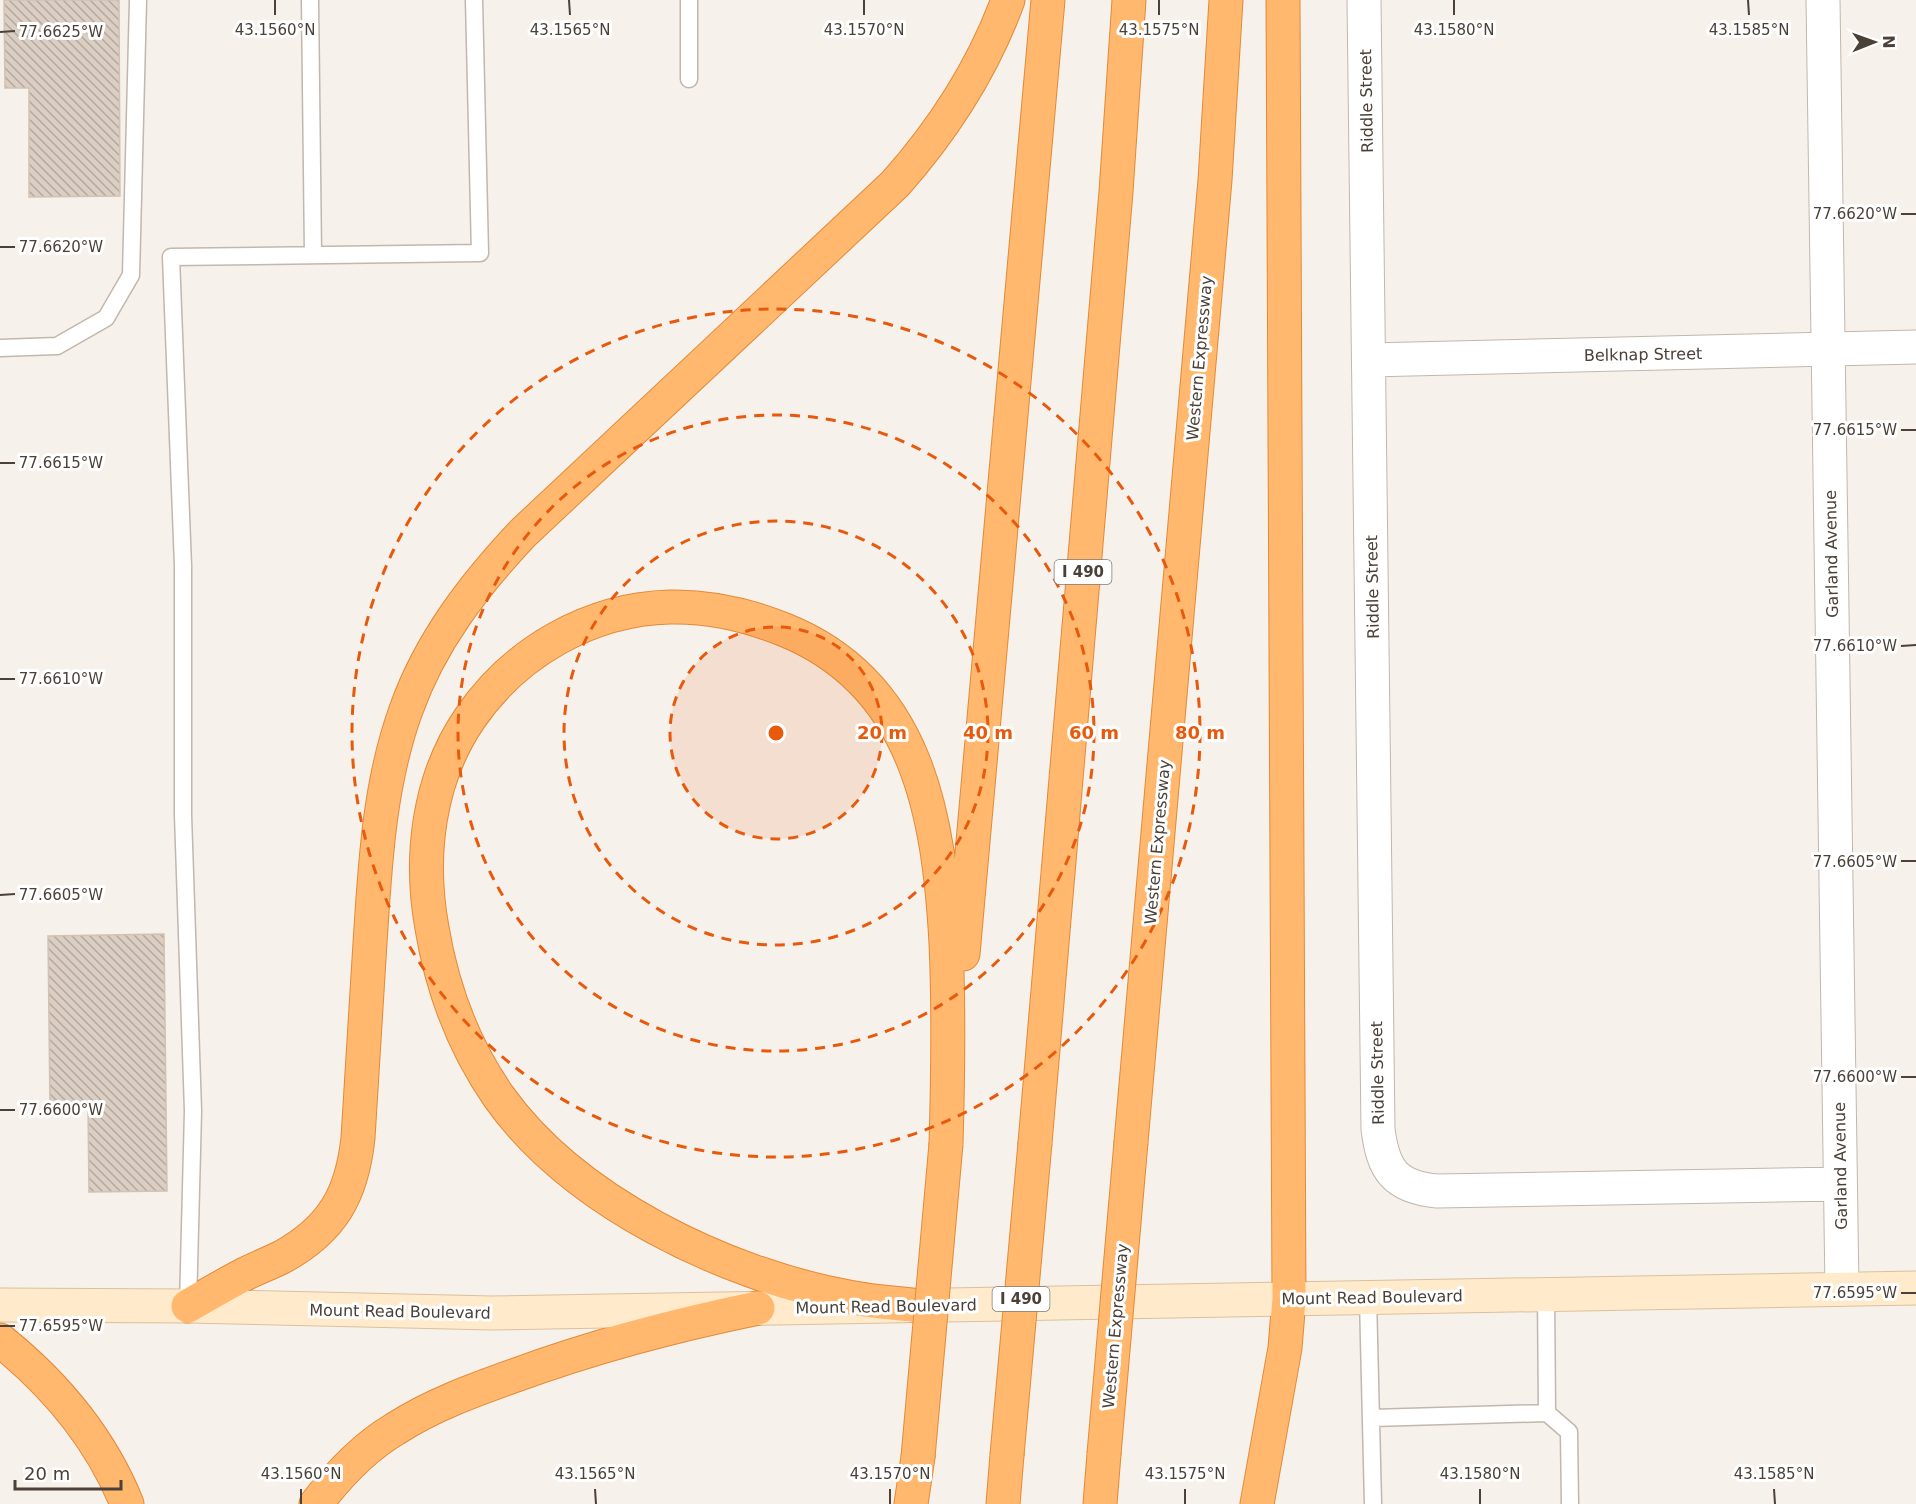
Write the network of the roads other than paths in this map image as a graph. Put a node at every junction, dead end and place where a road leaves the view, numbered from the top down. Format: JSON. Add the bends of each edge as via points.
{"nodes":[{"id":1,"x":138,"y":0,"type":"edge"},
{"id":2,"x":310,"y":0,"type":"edge"},
{"id":3,"x":474,"y":0,"type":"edge"},
{"id":4,"x":689,"y":0,"type":"edge"},
{"id":5,"x":1008,"y":0,"type":"edge"},
{"id":6,"x":1048,"y":0,"type":"edge"},
{"id":7,"x":1129,"y":0,"type":"edge"},
{"id":8,"x":1226,"y":0,"type":"edge"},
{"id":9,"x":1283,"y":0,"type":"edge"},
{"id":10,"x":1364,"y":0,"type":"edge"},
{"id":11,"x":1823,"y":0,"type":"edge"},
{"id":12,"x":689,"y":79,"type":"dead end"},
{"id":13,"x":313,"y":255,"type":"junction"},
{"id":14,"x":1916,"y":346,"type":"edge"},
{"id":15,"x":0,"y":348,"type":"edge"},
{"id":16,"x":1828,"y":348,"type":"junction"},
{"id":17,"x":1369,"y":360,"type":"junction"},
{"id":18,"x":946,"y":1144,"type":"junction"},
{"id":19,"x":1840,"y":1184,"type":"junction"},
{"id":20,"x":1916,"y":1287,"type":"edge"},
{"id":21,"x":1842,"y":1289,"type":"junction"},
{"id":22,"x":1546,"y":1293,"type":"junction"},
{"id":23,"x":1368,"y":1298,"type":"junction"},
{"id":24,"x":1289,"y":1299,"type":"junction"},
{"id":25,"x":0,"y":1305,"type":"edge"},
{"id":26,"x":188,"y":1306,"type":"junction"},
{"id":27,"x":921,"y":1306,"type":"junction"},
{"id":28,"x":758,"y":1308,"type":"junction"},
{"id":29,"x":0,"y":1340,"type":"edge"},
{"id":30,"x":1547,"y":1413,"type":"junction"},
{"id":31,"x":1372,"y":1418,"type":"junction"},
{"id":32,"x":127,"y":1504,"type":"edge"},
{"id":33,"x":316,"y":1504,"type":"edge"},
{"id":34,"x":913,"y":1504,"type":"edge"},
{"id":35,"x":1003,"y":1504,"type":"edge"},
{"id":36,"x":1100,"y":1504,"type":"edge"},
{"id":37,"x":1257,"y":1504,"type":"edge"},
{"id":38,"x":1373,"y":1504,"type":"edge"},
{"id":39,"x":1570,"y":1504,"type":"edge"}],
"edges":[{"from":1,"to":15,"type":"lane","via":[[131,275],[106,318],[57,346]]},
{"from":2,"to":13,"type":"lane"},
{"from":3,"to":13,"type":"lane","via":[[480,253]]},
{"from":4,"to":12,"type":"lane"},
{"from":5,"to":26,"type":"highway","via":[[966,88],[902,176],[523,533],[459,608],[424,667],[406,708],[383,799],[353,1173],[333,1216],[312,1238]]},
{"from":6,"to":18,"type":"highway"},
{"from":7,"to":35,"type":"highway","number":"I 490","bridge":true,"via":[[1116,192]]},
{"from":8,"to":36,"type":"highway","name":"Western Expressway","bridge":true,"via":[[1215,180]]},
{"from":9,"to":24,"type":"highway"},
{"from":10,"to":17,"type":"street","name":"Riddle Street"},
{"from":11,"to":16,"type":"street","name":"Garland Avenue"},
{"from":13,"to":26,"type":"lane","via":[[171,257],[183,566],[183,815],[193,1111]]},
{"from":14,"to":16,"type":"street","name":"Belknap Street"},
{"from":16,"to":17,"type":"street","name":"Belknap Street"},
{"from":16,"to":19,"type":"street","name":"Garland Avenue"},
{"from":17,"to":19,"type":"street","name":"Riddle Street","via":[[1378,1129],[1381,1152],[1391,1172],[1410,1187],[1437,1191]]},
{"from":18,"to":27,"type":"highway","via":[[947,981],[938,848],[928,802],[907,745],[866,685],[827,653],[780,628],[726,611],[670,607],[613,615],[579,627],[527,658],[496,686],[469,719],[449,756],[432,812],[427,869],[429,909],[444,979],[461,1028],[498,1095],[538,1143],[569,1170],[623,1209],[674,1237],[740,1265],[822,1292]]},
{"from":18,"to":34,"type":"highway","bridge":true},
{"from":19,"to":21,"type":"street","name":"Garland Avenue"},
{"from":20,"to":21,"type":"main road","name":"Mount Read Boulevard"},
{"from":21,"to":22,"type":"main road","name":"Mount Read Boulevard"},
{"from":22,"to":23,"type":"main road","name":"Mount Read Boulevard"},
{"from":22,"to":30,"type":"lane"},
{"from":23,"to":24,"type":"main road","name":"Mount Read Boulevard"},
{"from":23,"to":31,"type":"lane"},
{"from":24,"to":27,"type":"main road","name":"Mount Read Boulevard"},
{"from":24,"to":37,"type":"highway","via":[[1285,1348]]},
{"from":25,"to":26,"type":"main road","name":"Mount Read Boulevard"},
{"from":26,"to":28,"type":"main road","name":"Mount Read Boulevard","via":[[427,1313]]},
{"from":27,"to":28,"type":"main road","name":"Mount Read Boulevard"},
{"from":28,"to":33,"type":"highway","via":[[615,1341],[464,1394],[410,1419],[376,1441],[347,1467]]},
{"from":29,"to":32,"type":"highway","via":[[80,1418],[111,1468]]},
{"from":30,"to":31,"type":"lane"},
{"from":30,"to":39,"type":"lane","via":[[1569,1432]]},
{"from":31,"to":38,"type":"lane"}]}
